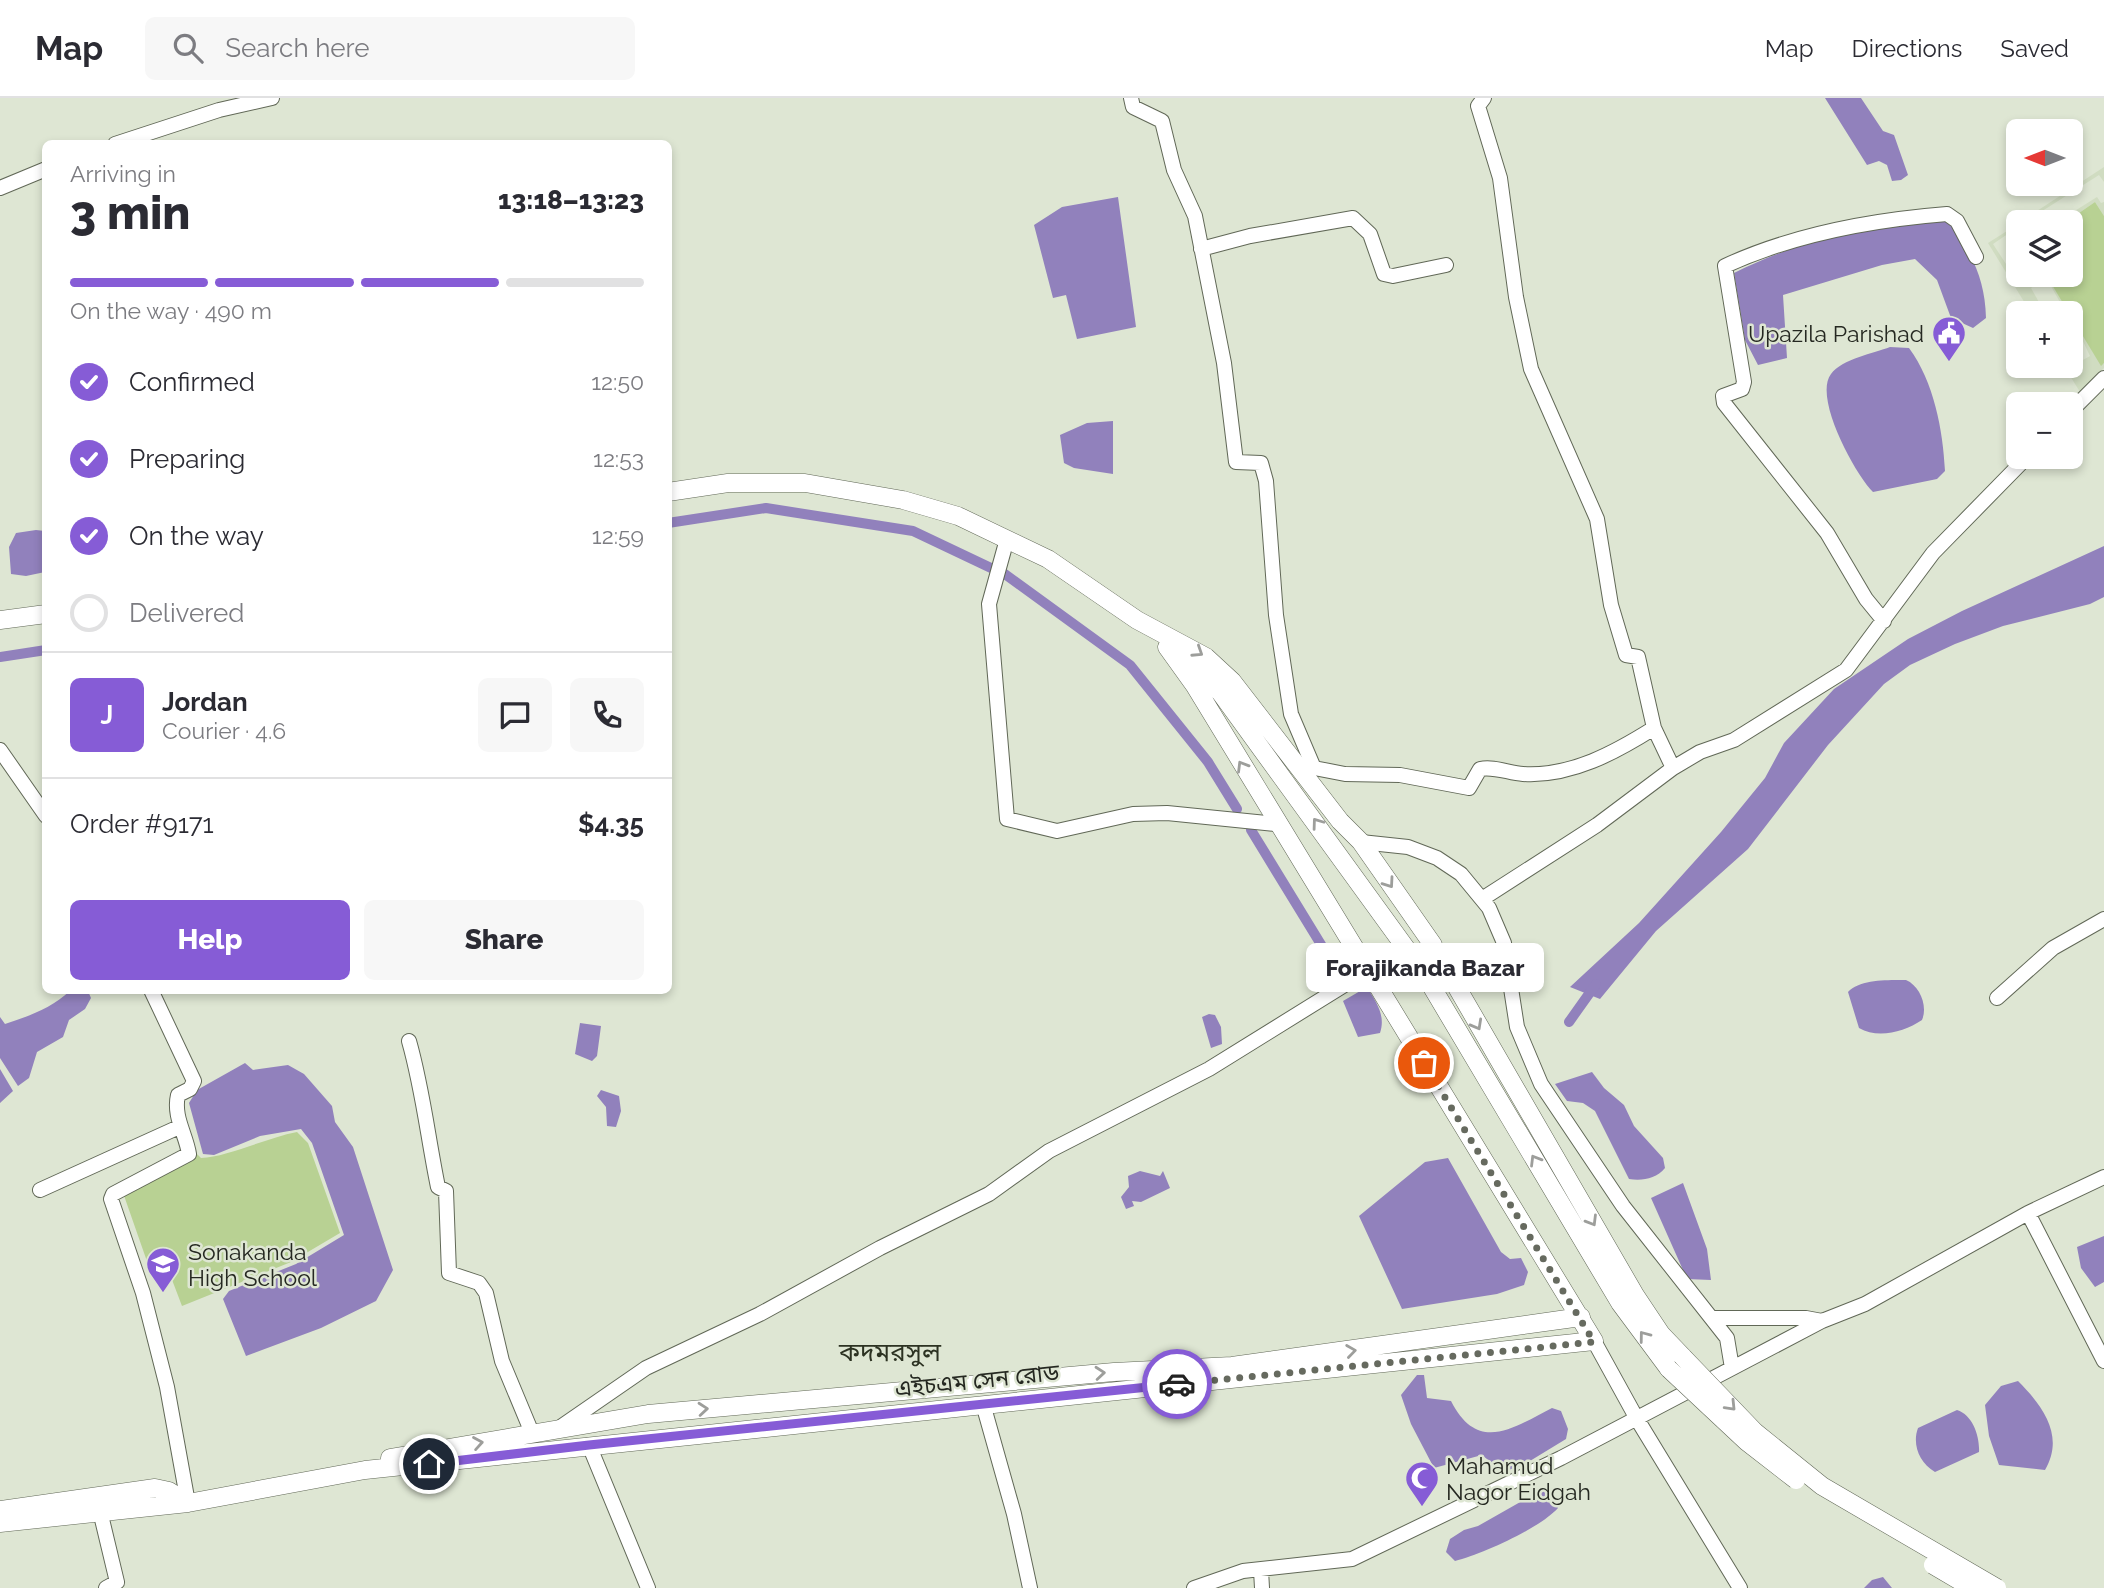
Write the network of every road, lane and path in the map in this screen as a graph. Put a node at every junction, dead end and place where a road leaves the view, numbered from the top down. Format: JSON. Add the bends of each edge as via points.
{"nodes":[{"id":1,"x":272,"y":98,"type":"edge"},
{"id":2,"x":1131,"y":98,"type":"edge"},
{"id":3,"x":1484,"y":98,"type":"edge"},
{"id":4,"x":127,"y":140,"type":"edge"},
{"id":5,"x":42,"y":171,"type":"edge"},
{"id":6,"x":0,"y":188,"type":"edge"},
{"id":7,"x":1201,"y":249,"type":"junction"},
{"id":8,"x":1976,"y":257,"type":"dead end"},
{"id":9,"x":1446,"y":265,"type":"dead end"},
{"id":10,"x":2103,"y":383,"type":"edge"},
{"id":11,"x":2083,"y":401,"type":"edge"},
{"id":12,"x":2014,"y":469,"type":"edge"},
{"id":13,"x":672,"y":491,"type":"edge"},
{"id":14,"x":1007,"y":539,"type":"junction"},
{"id":15,"x":42,"y":615,"type":"edge"},
{"id":16,"x":0,"y":620,"type":"edge"},
{"id":17,"x":1138,"y":620,"type":"junction"},
{"id":18,"x":1884,"y":621,"type":"junction"},
{"id":19,"x":1167,"y":647,"type":"junction"},
{"id":20,"x":1654,"y":728,"type":"junction"},
{"id":21,"x":0,"y":750,"type":"edge"},
{"id":22,"x":1673,"y":768,"type":"junction"},
{"id":23,"x":42,"y":810,"type":"edge"},
{"id":24,"x":1276,"y":824,"type":"junction"},
{"id":25,"x":1360,"y":842,"type":"junction"},
{"id":26,"x":1482,"y":899,"type":"junction"},
{"id":27,"x":2104,"y":919,"type":"edge"},
{"id":28,"x":1433,"y":945,"type":"dead end"},
{"id":29,"x":1413,"y":958,"type":"dead end"},
{"id":30,"x":1444,"y":965,"type":"dead end"},
{"id":31,"x":1367,"y":971,"type":"junction"},
{"id":32,"x":1426,"y":977,"type":"dead end"},
{"id":33,"x":154,"y":994,"type":"edge"},
{"id":34,"x":1997,"y":998,"type":"dead end"},
{"id":35,"x":409,"y":1041,"type":"dead end"},
{"id":36,"x":179,"y":1127,"type":"junction"},
{"id":37,"x":2104,"y":1177,"type":"edge"},
{"id":38,"x":40,"y":1190,"type":"dead end"},
{"id":39,"x":2028,"y":1213,"type":"junction"},
{"id":40,"x":1628,"y":1299,"type":"junction"},
{"id":41,"x":1581,"y":1317,"type":"junction"},
{"id":42,"x":1712,"y":1318,"type":"junction"},
{"id":43,"x":1822,"y":1321,"type":"junction"},
{"id":44,"x":1594,"y":1342,"type":"junction"},
{"id":45,"x":2104,"y":1361,"type":"edge"},
{"id":46,"x":1676,"y":1363,"type":"junction"},
{"id":47,"x":1732,"y":1368,"type":"junction"},
{"id":48,"x":983,"y":1404,"type":"junction"},
{"id":49,"x":1637,"y":1419,"type":"junction"},
{"id":50,"x":546,"y":1431,"type":"junction"},
{"id":51,"x":589,"y":1445,"type":"junction"},
{"id":52,"x":551,"y":1450,"type":"junction"},
{"id":53,"x":365,"y":1470,"type":"junction"},
{"id":54,"x":188,"y":1503,"type":"junction"},
{"id":55,"x":0,"y":1510,"type":"edge"},
{"id":56,"x":100,"y":1511,"type":"junction"},
{"id":57,"x":0,"y":1523,"type":"edge"},
{"id":58,"x":1261,"y":1570,"type":"junction"},
{"id":59,"x":106,"y":1588,"type":"edge"},
{"id":60,"x":648,"y":1588,"type":"edge"},
{"id":61,"x":1030,"y":1588,"type":"edge"},
{"id":62,"x":1194,"y":1588,"type":"edge"},
{"id":63,"x":1262,"y":1588,"type":"edge"},
{"id":64,"x":1740,"y":1588,"type":"edge"},
{"id":65,"x":1972,"y":1588,"type":"edge"},
{"id":66,"x":1997,"y":1588,"type":"edge"}],
"edges":[{"from":1,"to":4,"type":"street"},
{"from":2,"to":7,"type":"street","via":[[1133,107],[1162,121],[1174,170],[1195,216]]},
{"from":3,"to":20,"type":"street","via":[[1478,106],[1500,178],[1531,369],[1597,519],[1611,605],[1626,655],[1638,657]]},
{"from":5,"to":6,"type":"street"},
{"from":7,"to":9,"type":"street","via":[[1353,218],[1370,234],[1384,274]]},
{"from":7,"to":20,"type":"street","via":[[1224,363],[1236,462],[1261,463],[1266,481],[1276,615],[1291,714],[1314,768],[1400,775],[1469,788],[1480,769],[1550,773],[1599,759]]},
{"from":8,"to":18,"type":"street","via":[[1957,221],[1947,214],[1896,218],[1809,236],[1726,266],[1744,382],[1742,389],[1723,396],[1724,403],[1827,533]]},
{"from":10,"to":11,"type":"street"},
{"from":12,"to":18,"type":"street","via":[[1933,553]]},
{"from":13,"to":14,"type":"main road","via":[[728,483],[806,483],[903,499],[958,516]]},
{"from":14,"to":17,"type":"main road","via":[[1048,559]]},
{"from":14,"to":24,"type":"street","via":[[989,604],[1007,819],[1057,831],[1144,814]]},
{"from":15,"to":16,"type":"main road"},
{"from":17,"to":19,"type":"main road"},
{"from":17,"to":25,"type":"main road","one_way":true,"via":[[1206,657],[1232,681]]},
{"from":18,"to":22,"type":"street","via":[[1846,670],[1734,740]]},
{"from":24,"to":19,"type":"main road","one_way":true},
{"from":29,"to":19,"type":"main road","one_way":true,"via":[[1220,692]]},
{"from":20,"to":22,"type":"street"},
{"from":21,"to":23,"type":"street"},
{"from":22,"to":26,"type":"street","via":[[1597,825]]},
{"from":24,"to":31,"type":"main road"},
{"from":25,"to":26,"type":"street","via":[[1408,847],[1437,858],[1461,874]]},
{"from":25,"to":28,"type":"main road","one_way":true},
{"from":26,"to":42,"type":"street","via":[[1504,943],[1517,1027],[1541,1084],[1623,1206]]},
{"from":27,"to":34,"type":"street","via":[[2053,948]]},
{"from":30,"to":40,"type":"main road","one_way":true},
{"from":31,"to":41,"type":"main road"},
{"from":31,"to":50,"type":"street","via":[[1209,1069],[1049,1151],[989,1194],[646,1368]]},
{"from":40,"to":32,"type":"main road","one_way":true},
{"from":33,"to":36,"type":"street","via":[[194,1081],[178,1095]]},
{"from":35,"to":50,"type":"street","via":[[432,1143],[431,1161],[438,1187],[446,1191],[449,1273],[479,1283],[486,1293],[502,1360]]},
{"from":36,"to":38,"type":"street"},
{"from":36,"to":54,"type":"street","via":[[188,1154],[111,1199],[143,1293],[167,1387]]},
{"from":37,"to":39,"type":"street"},
{"from":39,"to":43,"type":"street","via":[[1865,1304]]},
{"from":39,"to":45,"type":"street"},
{"from":40,"to":46,"type":"main road","via":[[1661,1334]]},
{"from":41,"to":44,"type":"main road"},
{"from":50,"to":41,"type":"main road","name":"এইচএম সেন রোড","one_way":true,"via":[[648,1415],[978,1383],[1232,1366]]},
{"from":42,"to":43,"type":"street"},
{"from":42,"to":47,"type":"street","via":[[1727,1338]]},
{"from":43,"to":47,"type":"street"},
{"from":44,"to":48,"type":"main road","name":"এইচএম সেন রোড"},
{"from":44,"to":49,"type":"street"},
{"from":46,"to":65,"type":"main road","bridge":true,"via":[[1747,1443],[1816,1495]]},
{"from":46,"to":66,"type":"main road","one_way":true,"bridge":true,"via":[[1822,1486]]},
{"from":47,"to":49,"type":"street"},
{"from":48,"to":51,"type":"main road","name":"এইচএম সেন রোড"},
{"from":48,"to":61,"type":"street"},
{"from":49,"to":58,"type":"street","via":[[1352,1559]]},
{"from":49,"to":64,"type":"street"},
{"from":50,"to":52,"type":"main road"},
{"from":53,"to":50,"type":"main road","name":"এইচএম সেন রোড","one_way":true,"via":[[380,1460]]},
{"from":51,"to":52,"type":"main road","name":"এইচএম সেন রোড"},
{"from":51,"to":60,"type":"street"},
{"from":52,"to":53,"type":"main road","name":"এইচএম সেন রোড"},
{"from":53,"to":54,"type":"main road","name":"এইচএম সেন রোড"},
{"from":54,"to":55,"type":"main road","via":[[155,1488]]},
{"from":54,"to":56,"type":"main road","name":"এইচএম সেন রোড"},
{"from":56,"to":57,"type":"main road","name":"এইচএম সেন রোড"},
{"from":56,"to":59,"type":"street","via":[[117,1582]]},
{"from":58,"to":62,"type":"street"},
{"from":58,"to":63,"type":"street"}]}
